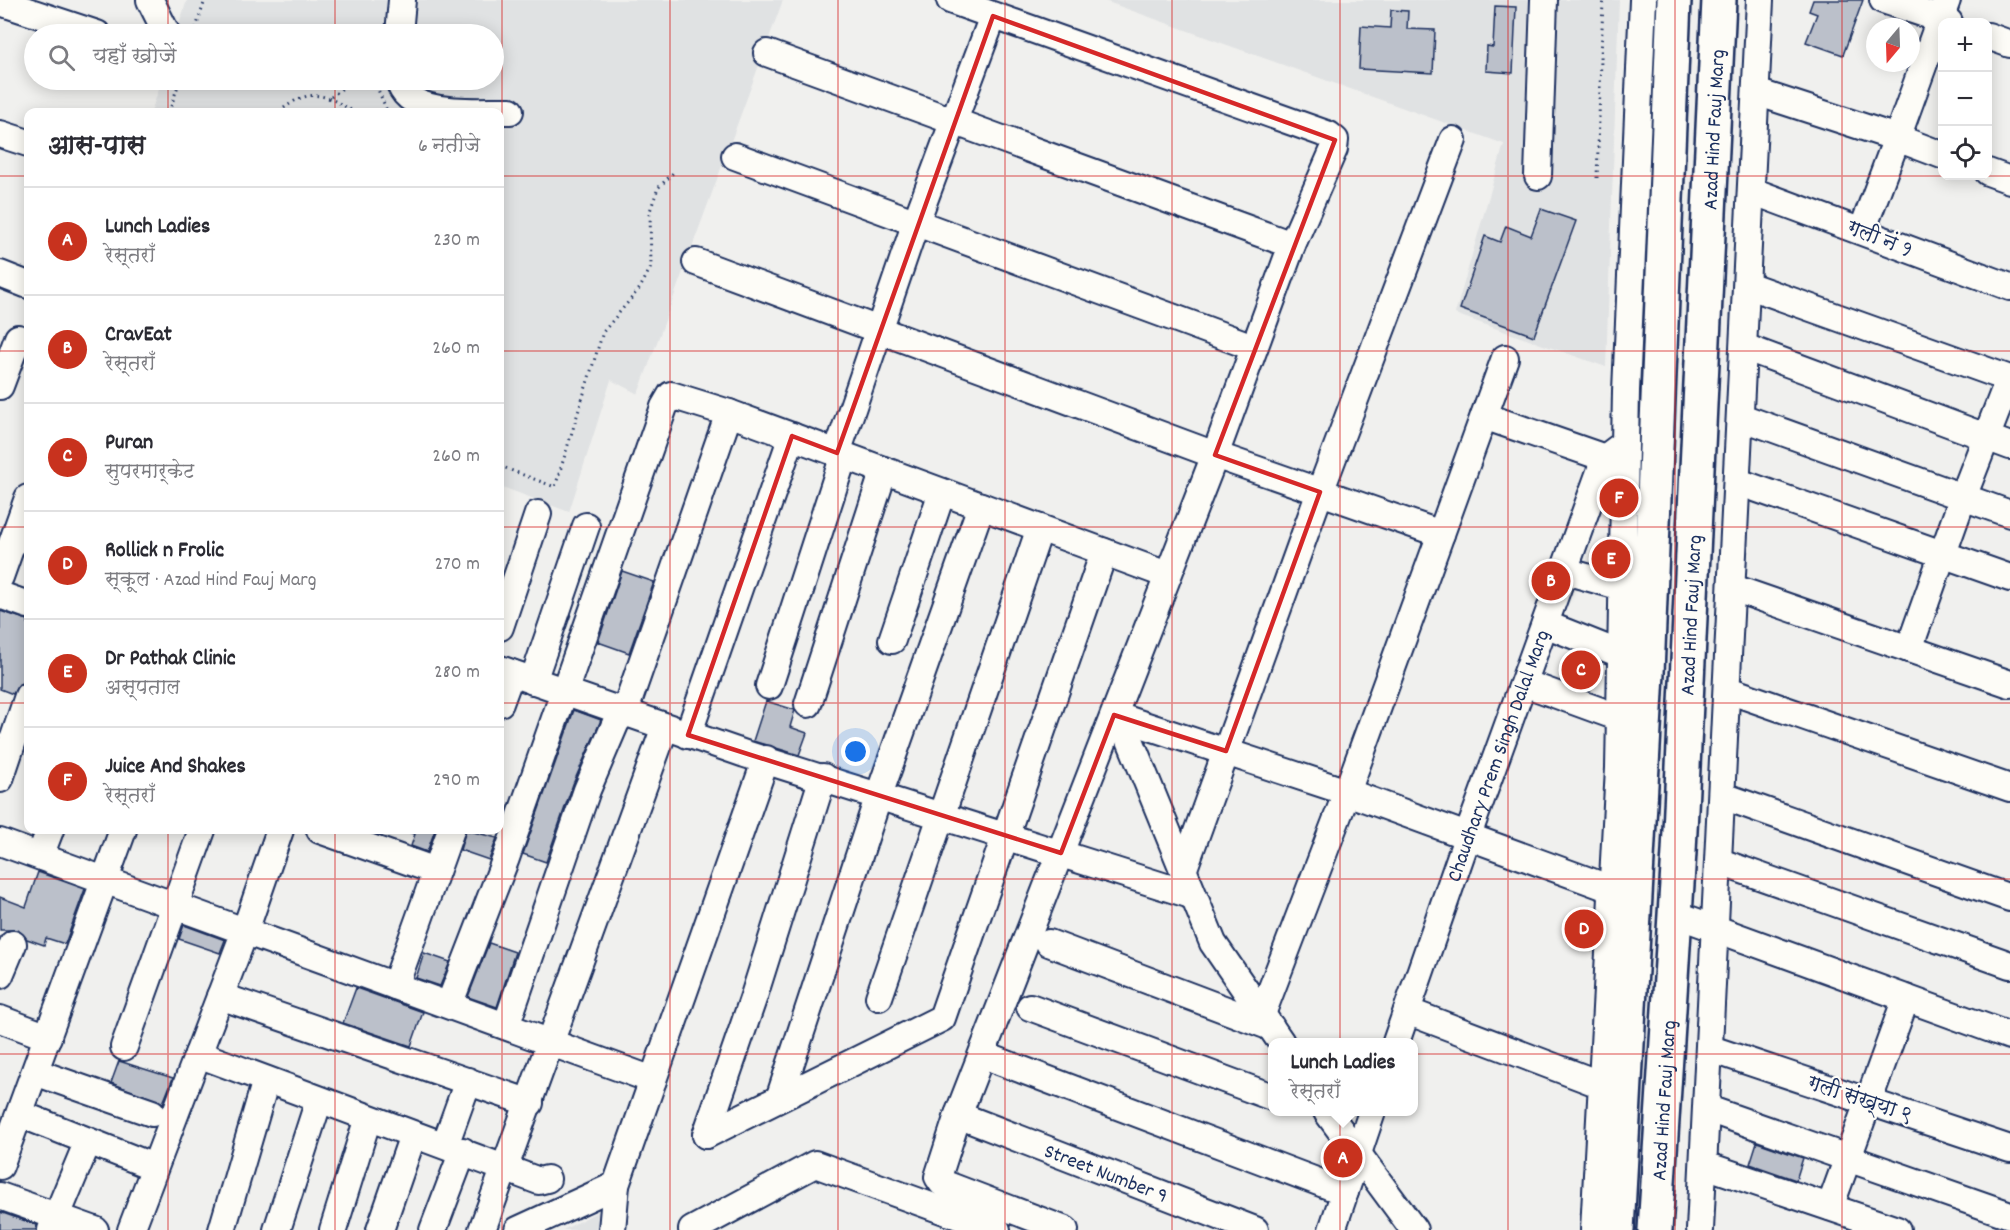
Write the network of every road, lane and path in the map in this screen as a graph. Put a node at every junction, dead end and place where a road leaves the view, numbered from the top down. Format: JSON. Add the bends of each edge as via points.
{"nodes":[{"id":1,"x":150,"y":0,"type":"edge"},
{"id":2,"x":205,"y":0,"type":"edge"},
{"id":3,"x":402,"y":0,"type":"edge"},
{"id":4,"x":950,"y":0,"type":"edge"},
{"id":5,"x":1544,"y":0,"type":"edge"},
{"id":6,"x":1603,"y":0,"type":"edge"},
{"id":7,"x":1643,"y":0,"type":"edge"},
{"id":8,"x":1674,"y":0,"type":"edge"},
{"id":9,"x":1719,"y":0,"type":"edge"},
{"id":10,"x":1760,"y":0,"type":"edge"},
{"id":11,"x":1883,"y":0,"type":"edge"},
{"id":12,"x":0,"y":2,"type":"edge"},
{"id":13,"x":1946,"y":14,"type":"edge"},
{"id":14,"x":993,"y":16,"type":"junction"},
{"id":15,"x":67,"y":24,"type":"edge"},
{"id":16,"x":162,"y":24,"type":"edge"},
{"id":17,"x":197,"y":24,"type":"edge"},
{"id":18,"x":400,"y":24,"type":"edge"},
{"id":19,"x":1992,"y":37,"type":"edge"},
{"id":20,"x":2010,"y":44,"type":"edge"},
{"id":21,"x":767,"y":53,"type":"dead end"},
{"id":22,"x":177,"y":90,"type":"edge"},
{"id":23,"x":341,"y":90,"type":"edge"},
{"id":24,"x":378,"y":90,"type":"edge"},
{"id":25,"x":403,"y":90,"type":"edge"},
{"id":26,"x":1756,"y":92,"type":"junction"},
{"id":27,"x":331,"y":98,"type":"junction"},
{"id":28,"x":170,"y":108,"type":"edge"},
{"id":29,"x":287,"y":108,"type":"edge"},
{"id":30,"x":347,"y":108,"type":"edge"},
{"id":31,"x":386,"y":108,"type":"edge"},
{"id":32,"x":458,"y":108,"type":"edge"},
{"id":33,"x":504,"y":111,"type":"edge"},
{"id":34,"x":510,"y":111,"type":"dead end"},
{"id":35,"x":954,"y":122,"type":"junction"},
{"id":36,"x":0,"y":134,"type":"edge"},
{"id":37,"x":1897,"y":138,"type":"junction"},
{"id":38,"x":1453,"y":140,"type":"dead end"},
{"id":39,"x":24,"y":142,"type":"edge"},
{"id":40,"x":1938,"y":153,"type":"edge"},
{"id":41,"x":735,"y":156,"type":"dead end"},
{"id":42,"x":673,"y":173,"type":"dead end"},
{"id":43,"x":1992,"y":173,"type":"edge"},
{"id":44,"x":1538,"y":176,"type":"dead end"},
{"id":45,"x":1597,"y":178,"type":"dead end"},
{"id":46,"x":2010,"y":180,"type":"edge"},
{"id":47,"x":1752,"y":191,"type":"junction"},
{"id":48,"x":916,"y":222,"type":"junction"},
{"id":49,"x":1862,"y":231,"type":"junction"},
{"id":50,"x":1292,"y":245,"type":"junction"},
{"id":51,"x":696,"y":262,"type":"dead end"},
{"id":52,"x":0,"y":274,"type":"edge"},
{"id":53,"x":24,"y":283,"type":"edge"},
{"id":54,"x":1747,"y":285,"type":"junction"},
{"id":55,"x":2010,"y":287,"type":"edge"},
{"id":56,"x":880,"y":332,"type":"junction"},
{"id":57,"x":18,"y":338,"type":"dead end"},
{"id":58,"x":1253,"y":347,"type":"junction"},
{"id":59,"x":1744,"y":347,"type":"junction"},
{"id":60,"x":1505,"y":358,"type":"dead end"},
{"id":61,"x":2010,"y":379,"type":"edge"},
{"id":62,"x":0,"y":386,"type":"edge"},
{"id":63,"x":729,"y":413,"type":"junction"},
{"id":64,"x":1484,"y":416,"type":"junction"},
{"id":65,"x":1741,"y":417,"type":"junction"},
{"id":66,"x":792,"y":436,"type":"junction"},
{"id":67,"x":1998,"y":442,"type":"edge"},
{"id":68,"x":1615,"y":451,"type":"junction"},
{"id":69,"x":840,"y":454,"type":"junction"},
{"id":70,"x":1215,"y":454,"type":"junction"},
{"id":71,"x":504,"y":467,"type":"edge"},
{"id":72,"x":884,"y":470,"type":"junction"},
{"id":73,"x":1738,"y":482,"type":"junction"},
{"id":74,"x":942,"y":492,"type":"junction"},
{"id":75,"x":1320,"y":492,"type":"junction"},
{"id":76,"x":1963,"y":497,"type":"junction"},
{"id":77,"x":981,"y":506,"type":"junction"},
{"id":78,"x":24,"y":509,"type":"edge"},
{"id":79,"x":538,"y":514,"type":"dead end"},
{"id":80,"x":2010,"y":514,"type":"edge"},
{"id":81,"x":586,"y":526,"type":"dead end"},
{"id":82,"x":1040,"y":528,"type":"junction"},
{"id":83,"x":1441,"y":534,"type":"junction"},
{"id":84,"x":1104,"y":552,"type":"junction"},
{"id":85,"x":1944,"y":555,"type":"junction"},
{"id":86,"x":1564,"y":572,"type":"junction"},
{"id":87,"x":1167,"y":575,"type":"junction"},
{"id":88,"x":0,"y":577,"type":"edge"},
{"id":89,"x":2010,"y":578,"type":"edge"},
{"id":90,"x":1623,"y":587,"type":"junction"},
{"id":91,"x":1733,"y":588,"type":"junction"},
{"id":92,"x":0,"y":595,"type":"edge"},
{"id":93,"x":24,"y":604,"type":"edge"},
{"id":94,"x":504,"y":615,"type":"edge"},
{"id":95,"x":1545,"y":624,"type":"junction"},
{"id":96,"x":892,"y":640,"type":"dead end"},
{"id":97,"x":1909,"y":649,"type":"junction"},
{"id":98,"x":1623,"y":655,"type":"junction"},
{"id":99,"x":515,"y":674,"type":"edge"},
{"id":100,"x":1524,"y":683,"type":"junction"},
{"id":101,"x":2010,"y":684,"type":"edge"},
{"id":102,"x":769,"y":686,"type":"dead end"},
{"id":103,"x":566,"y":690,"type":"junction"},
{"id":104,"x":1728,"y":690,"type":"junction"},
{"id":105,"x":504,"y":696,"type":"edge"},
{"id":106,"x":808,"y":704,"type":"dead end"},
{"id":107,"x":24,"y":708,"type":"edge"},
{"id":108,"x":625,"y":711,"type":"junction"},
{"id":109,"x":1118,"y":712,"type":"junction"},
{"id":110,"x":1620,"y":717,"type":"junction"},
{"id":111,"x":677,"y":731,"type":"junction"},
{"id":112,"x":1226,"y":751,"type":"junction"},
{"id":113,"x":766,"y":759,"type":"junction"},
{"id":114,"x":823,"y":777,"type":"junction"},
{"id":115,"x":0,"y":779,"type":"edge"},
{"id":116,"x":2010,"y":788,"type":"edge"},
{"id":117,"x":1347,"y":792,"type":"junction"},
{"id":118,"x":879,"y":795,"type":"junction"},
{"id":119,"x":1723,"y":796,"type":"junction"},
{"id":120,"x":944,"y":815,"type":"junction"},
{"id":121,"x":48,"y":834,"type":"edge"},
{"id":122,"x":122,"y":834,"type":"edge"},
{"id":123,"x":201,"y":834,"type":"edge"},
{"id":124,"x":279,"y":834,"type":"edge"},
{"id":125,"x":331,"y":834,"type":"edge"},
{"id":126,"x":450,"y":834,"type":"edge"},
{"id":127,"x":1004,"y":834,"type":"junction"},
{"id":128,"x":1468,"y":835,"type":"junction"},
{"id":129,"x":0,"y":842,"type":"edge"},
{"id":130,"x":1062,"y":853,"type":"junction"},
{"id":131,"x":40,"y":856,"type":"junction"},
{"id":132,"x":1720,"y":862,"type":"junction"},
{"id":133,"x":436,"y":871,"type":"junction"},
{"id":134,"x":1183,"y":871,"type":"junction"},
{"id":135,"x":105,"y":880,"type":"junction"},
{"id":136,"x":1614,"y":890,"type":"junction"},
{"id":137,"x":1191,"y":895,"type":"junction"},
{"id":138,"x":2010,"y":898,"type":"edge"},
{"id":139,"x":175,"y":905,"type":"junction"},
{"id":140,"x":1676,"y":914,"type":"junction"},
{"id":141,"x":1717,"y":928,"type":"junction"},
{"id":142,"x":245,"y":931,"type":"junction"},
{"id":143,"x":1049,"y":943,"type":"dead end"},
{"id":144,"x":12,"y":944,"type":"dead end"},
{"id":145,"x":2010,"y":964,"type":"edge"},
{"id":146,"x":0,"y":975,"type":"edge"},
{"id":147,"x":395,"y":986,"type":"junction"},
{"id":148,"x":220,"y":996,"type":"junction"},
{"id":149,"x":879,"y":997,"type":"dead end"},
{"id":150,"x":1906,"y":998,"type":"junction"},
{"id":151,"x":449,"y":1005,"type":"junction"},
{"id":152,"x":1030,"y":1007,"type":"dead end"},
{"id":153,"x":1407,"y":1011,"type":"junction"},
{"id":154,"x":0,"y":1019,"type":"edge"},
{"id":155,"x":506,"y":1026,"type":"junction"},
{"id":156,"x":1272,"y":1028,"type":"edge"},
{"id":157,"x":2010,"y":1036,"type":"edge"},
{"id":158,"x":48,"y":1037,"type":"junction"},
{"id":159,"x":1397,"y":1038,"type":"edge"},
{"id":160,"x":552,"y":1042,"type":"junction"},
{"id":161,"x":124,"y":1047,"type":"dead end"},
{"id":162,"x":1711,"y":1049,"type":"junction"},
{"id":163,"x":198,"y":1054,"type":"junction"},
{"id":164,"x":983,"y":1055,"type":"junction"},
{"id":165,"x":35,"y":1072,"type":"junction"},
{"id":166,"x":266,"y":1080,"type":"junction"},
{"id":167,"x":653,"y":1080,"type":"junction"},
{"id":168,"x":468,"y":1081,"type":"junction"},
{"id":169,"x":1602,"y":1084,"type":"junction"},
{"id":170,"x":780,"y":1096,"type":"junction"},
{"id":171,"x":1268,"y":1096,"type":"edge"},
{"id":172,"x":319,"y":1100,"type":"junction"},
{"id":173,"x":1869,"y":1100,"type":"junction"},
{"id":174,"x":530,"y":1102,"type":"junction"},
{"id":175,"x":1708,"y":1109,"type":"junction"},
{"id":176,"x":152,"y":1113,"type":"dead end"},
{"id":177,"x":20,"y":1114,"type":"junction"},
{"id":178,"x":958,"y":1115,"type":"junction"},
{"id":179,"x":1326,"y":1116,"type":"edge"},
{"id":180,"x":1371,"y":1116,"type":"edge"},
{"id":181,"x":368,"y":1118,"type":"junction"},
{"id":182,"x":413,"y":1135,"type":"junction"},
{"id":183,"x":88,"y":1141,"type":"junction"},
{"id":184,"x":454,"y":1148,"type":"junction"},
{"id":185,"x":2010,"y":1149,"type":"edge"},
{"id":186,"x":1358,"y":1156,"type":"junction"},
{"id":187,"x":1849,"y":1158,"type":"junction"},
{"id":188,"x":1705,"y":1165,"type":"junction"},
{"id":189,"x":0,"y":1166,"type":"edge"},
{"id":190,"x":154,"y":1167,"type":"junction"},
{"id":191,"x":506,"y":1169,"type":"junction"},
{"id":192,"x":547,"y":1179,"type":"dead end"},
{"id":193,"x":615,"y":1185,"type":"junction"},
{"id":194,"x":1345,"y":1192,"type":"junction"},
{"id":195,"x":0,"y":1196,"type":"edge"},
{"id":196,"x":1830,"y":1207,"type":"junction"},
{"id":197,"x":2010,"y":1215,"type":"edge"},
{"id":198,"x":54,"y":1223,"type":"edge"},
{"id":199,"x":95,"y":1230,"type":"edge"},
{"id":200,"x":131,"y":1230,"type":"edge"},
{"id":201,"x":222,"y":1230,"type":"edge"},
{"id":202,"x":277,"y":1230,"type":"edge"},
{"id":203,"x":333,"y":1230,"type":"edge"},
{"id":204,"x":380,"y":1230,"type":"edge"},
{"id":205,"x":433,"y":1230,"type":"edge"},
{"id":206,"x":482,"y":1230,"type":"edge"},
{"id":207,"x":518,"y":1230,"type":"edge"},
{"id":208,"x":612,"y":1230,"type":"edge"},
{"id":209,"x":692,"y":1230,"type":"edge"},
{"id":210,"x":997,"y":1230,"type":"edge"},
{"id":211,"x":1065,"y":1230,"type":"edge"},
{"id":212,"x":1255,"y":1230,"type":"edge"},
{"id":213,"x":1332,"y":1230,"type":"edge"},
{"id":214,"x":1414,"y":1230,"type":"edge"},
{"id":215,"x":1594,"y":1230,"type":"edge"},
{"id":216,"x":1617,"y":1230,"type":"edge"},
{"id":217,"x":1655,"y":1230,"type":"edge"},
{"id":218,"x":1700,"y":1230,"type":"edge"},
{"id":219,"x":1897,"y":1230,"type":"edge"}],
"edges":[{"from":1,"to":16,"type":"street"},
{"from":2,"to":17,"type":"path"},
{"from":3,"to":18,"type":"street"},
{"from":4,"to":14,"type":"street"},
{"from":5,"to":44,"type":"street"},
{"from":6,"to":45,"type":"path"},
{"from":7,"to":68,"type":"street"},
{"from":8,"to":216,"type":"main road","name":"Azad Hind Fauj Marg","via":[[1646,684]]},
{"from":9,"to":140,"type":"main road","name":"Azad Hind Fauj Marg"},
{"from":10,"to":26,"type":"street"},
{"from":11,"to":13,"type":"street"},
{"from":12,"to":15,"type":"street"},
{"from":13,"to":37,"type":"street"},
{"from":14,"to":35,"type":"street"},
{"from":14,"to":50,"type":"street","via":[[1329,135],[1335,140],[1334,149]]},
{"from":19,"to":20,"type":"street"},
{"from":21,"to":35,"type":"street"},
{"from":22,"to":28,"type":"path"},
{"from":23,"to":27,"type":"path"},
{"from":24,"to":31,"type":"path"},
{"from":25,"to":32,"type":"street","via":[[423,106]]},
{"from":26,"to":37,"type":"street"},
{"from":26,"to":47,"type":"street"},
{"from":27,"to":29,"type":"path","via":[[312,95]]},
{"from":27,"to":30,"type":"path"},
{"from":33,"to":34,"type":"street"},
{"from":35,"to":48,"type":"street"},
{"from":35,"to":50,"type":"street"},
{"from":36,"to":39,"type":"street"},
{"from":37,"to":40,"type":"street"},
{"from":37,"to":49,"type":"street"},
{"from":38,"to":75,"type":"street"},
{"from":41,"to":48,"type":"street"},
{"from":42,"to":71,"type":"path","via":[[658,188],[650,211],[651,267],[640,288],[603,332],[555,486]]},
{"from":43,"to":46,"type":"street"},
{"from":47,"to":49,"type":"street","name":"गली नं १"},
{"from":47,"to":54,"type":"street"},
{"from":48,"to":56,"type":"street"},
{"from":48,"to":58,"type":"street"},
{"from":49,"to":55,"type":"street","name":"गली नं १"},
{"from":50,"to":58,"type":"street"},
{"from":51,"to":56,"type":"street"},
{"from":52,"to":53,"type":"street"},
{"from":54,"to":59,"type":"street"},
{"from":54,"to":61,"type":"street"},
{"from":56,"to":69,"type":"street"},
{"from":56,"to":70,"type":"street"},
{"from":57,"to":62,"type":"street"},
{"from":58,"to":70,"type":"street"},
{"from":59,"to":65,"type":"street"},
{"from":59,"to":67,"type":"street"},
{"from":60,"to":64,"type":"street"},
{"from":61,"to":67,"type":"street"},
{"from":63,"to":66,"type":"street"},
{"from":63,"to":103,"type":"street","via":[[677,395],[667,400]]},
{"from":63,"to":108,"type":"street"},
{"from":64,"to":68,"type":"street"},
{"from":64,"to":83,"type":"street"},
{"from":65,"to":73,"type":"street"},
{"from":65,"to":76,"type":"street"},
{"from":66,"to":69,"type":"street"},
{"from":66,"to":111,"type":"street"},
{"from":67,"to":76,"type":"street"},
{"from":68,"to":86,"type":"street","name":"Chaudhary Prem Singh Dalal Marg"},
{"from":68,"to":90,"type":"street"},
{"from":69,"to":72,"type":"street"},
{"from":69,"to":102,"type":"street"},
{"from":70,"to":75,"type":"street"},
{"from":70,"to":87,"type":"street"},
{"from":72,"to":74,"type":"street"},
{"from":72,"to":106,"type":"street"},
{"from":73,"to":85,"type":"street"},
{"from":73,"to":91,"type":"street"},
{"from":74,"to":77,"type":"street"},
{"from":74,"to":96,"type":"street"},
{"from":75,"to":83,"type":"street"},
{"from":75,"to":112,"type":"street"},
{"from":76,"to":80,"type":"street"},
{"from":76,"to":85,"type":"street"},
{"from":77,"to":82,"type":"street"},
{"from":77,"to":118,"type":"street"},
{"from":78,"to":88,"type":"street"},
{"from":79,"to":94,"type":"street"},
{"from":81,"to":99,"type":"street"},
{"from":82,"to":84,"type":"street"},
{"from":82,"to":120,"type":"street"},
{"from":83,"to":117,"type":"street"},
{"from":84,"to":87,"type":"street"},
{"from":84,"to":127,"type":"street"},
{"from":85,"to":89,"type":"street"},
{"from":85,"to":97,"type":"street"},
{"from":86,"to":90,"type":"street"},
{"from":86,"to":95,"type":"street","name":"Chaudhary Prem Singh Dalal Marg"},
{"from":87,"to":109,"type":"street"},
{"from":90,"to":98,"type":"street"},
{"from":91,"to":97,"type":"street"},
{"from":91,"to":104,"type":"street"},
{"from":92,"to":93,"type":"street"},
{"from":95,"to":98,"type":"street"},
{"from":95,"to":100,"type":"street","name":"Chaudhary Prem Singh Dalal Marg"},
{"from":97,"to":101,"type":"street"},
{"from":98,"to":110,"type":"street"},
{"from":99,"to":103,"type":"street"},
{"from":99,"to":105,"type":"street"},
{"from":100,"to":110,"type":"street"},
{"from":100,"to":128,"type":"street","name":"Chaudhary Prem Singh Dalal Marg"},
{"from":103,"to":108,"type":"street"},
{"from":103,"to":151,"type":"street"},
{"from":104,"to":116,"type":"street"},
{"from":104,"to":119,"type":"street"},
{"from":107,"to":115,"type":"street"},
{"from":108,"to":111,"type":"street"},
{"from":108,"to":155,"type":"street","via":[[616,722],[587,790]]},
{"from":109,"to":112,"type":"street"},
{"from":109,"to":130,"type":"street"},
{"from":109,"to":134,"type":"street"},
{"from":110,"to":136,"type":"street"},
{"from":111,"to":113,"type":"street"},
{"from":111,"to":160,"type":"street"},
{"from":112,"to":117,"type":"street"},
{"from":112,"to":134,"type":"street"},
{"from":113,"to":114,"type":"street"},
{"from":113,"to":167,"type":"street"},
{"from":114,"to":118,"type":"street"},
{"from":114,"to":170,"type":"street","via":[[706,1135]]},
{"from":117,"to":128,"type":"street"},
{"from":117,"to":156,"type":"street"},
{"from":118,"to":120,"type":"street"},
{"from":118,"to":170,"type":"street"},
{"from":119,"to":132,"type":"street"},
{"from":119,"to":138,"type":"street"},
{"from":120,"to":127,"type":"street"},
{"from":120,"to":149,"type":"street"},
{"from":121,"to":131,"type":"street"},
{"from":122,"to":135,"type":"street"},
{"from":123,"to":139,"type":"street"},
{"from":124,"to":142,"type":"street"},
{"from":125,"to":133,"type":"street"},
{"from":126,"to":133,"type":"street"},
{"from":127,"to":130,"type":"street"},
{"from":127,"to":170,"type":"street","via":[[942,1018]]},
{"from":128,"to":136,"type":"street"},
{"from":128,"to":153,"type":"street","name":"Chaudhary Prem Singh Dalal Marg"},
{"from":129,"to":131,"type":"street"},
{"from":130,"to":137,"type":"street"},
{"from":130,"to":164,"type":"street"},
{"from":131,"to":135,"type":"street"},
{"from":132,"to":141,"type":"street"},
{"from":132,"to":145,"type":"street"},
{"from":133,"to":147,"type":"street"},
{"from":134,"to":137,"type":"street"},
{"from":135,"to":139,"type":"street"},
{"from":135,"to":158,"type":"street"},
{"from":136,"to":169,"type":"street"},
{"from":137,"to":156,"type":"street","via":[[1213,943]]},
{"from":139,"to":142,"type":"street"},
{"from":139,"to":161,"type":"street"},
{"from":140,"to":141,"type":"street"},
{"from":140,"to":217,"type":"main road","name":"Azad Hind Fauj Marg"},
{"from":141,"to":150,"type":"street"},
{"from":141,"to":162,"type":"street"},
{"from":142,"to":147,"type":"street"},
{"from":142,"to":148,"type":"street"},
{"from":143,"to":156,"type":"street"},
{"from":144,"to":146,"type":"street"},
{"from":147,"to":151,"type":"street"},
{"from":148,"to":163,"type":"street"},
{"from":148,"to":168,"type":"street"},
{"from":150,"to":157,"type":"street"},
{"from":150,"to":173,"type":"street"},
{"from":151,"to":155,"type":"street"},
{"from":152,"to":171,"type":"street"},
{"from":153,"to":159,"type":"street","name":"Chaudhary Prem Singh Dalal Marg"},
{"from":153,"to":169,"type":"street"},
{"from":154,"to":158,"type":"street"},
{"from":155,"to":160,"type":"street"},
{"from":158,"to":165,"type":"street"},
{"from":160,"to":167,"type":"street"},
{"from":160,"to":174,"type":"street"},
{"from":162,"to":173,"type":"street","name":"गली संख्या ९"},
{"from":162,"to":175,"type":"street"},
{"from":163,"to":166,"type":"street"},
{"from":163,"to":190,"type":"street"},
{"from":164,"to":178,"type":"street"},
{"from":164,"to":194,"type":"street"},
{"from":165,"to":176,"type":"street"},
{"from":165,"to":177,"type":"street"},
{"from":166,"to":172,"type":"street"},
{"from":166,"to":201,"type":"street"},
{"from":167,"to":193,"type":"street"},
{"from":168,"to":174,"type":"street"},
{"from":168,"to":184,"type":"street"},
{"from":169,"to":215,"type":"street"},
{"from":172,"to":181,"type":"street"},
{"from":172,"to":202,"type":"street"},
{"from":173,"to":185,"type":"street","name":"गली संख्या ९"},
{"from":173,"to":187,"type":"street"},
{"from":174,"to":191,"type":"street"},
{"from":175,"to":187,"type":"street"},
{"from":175,"to":188,"type":"street"},
{"from":177,"to":183,"type":"street"},
{"from":177,"to":189,"type":"street"},
{"from":178,"to":211,"type":"street","via":[[939,1181]]},
{"from":178,"to":212,"type":"street","name":"Street Number 9"},
{"from":179,"to":186,"type":"street"},
{"from":180,"to":186,"type":"street"},
{"from":181,"to":182,"type":"street"},
{"from":181,"to":203,"type":"street"},
{"from":182,"to":184,"type":"street"},
{"from":182,"to":204,"type":"street"},
{"from":183,"to":190,"type":"street"},
{"from":183,"to":198,"type":"street"},
{"from":184,"to":191,"type":"street"},
{"from":184,"to":205,"type":"street"},
{"from":186,"to":194,"type":"street"},
{"from":186,"to":214,"type":"street"},
{"from":187,"to":196,"type":"street"},
{"from":187,"to":197,"type":"street"},
{"from":188,"to":196,"type":"street"},
{"from":188,"to":218,"type":"street"},
{"from":190,"to":200,"type":"street"},
{"from":191,"to":192,"type":"street","via":[[539,1181]]},
{"from":191,"to":206,"type":"street"},
{"from":193,"to":207,"type":"street"},
{"from":193,"to":208,"type":"street"},
{"from":194,"to":213,"type":"street"},
{"from":195,"to":198,"type":"street"},
{"from":196,"to":219,"type":"street"},
{"from":198,"to":199,"type":"street"},
{"from":209,"to":210,"type":"street","via":[[816,1164]]}]}
